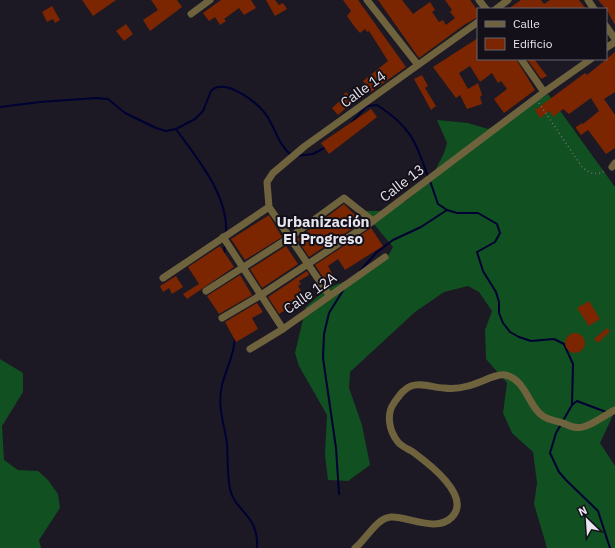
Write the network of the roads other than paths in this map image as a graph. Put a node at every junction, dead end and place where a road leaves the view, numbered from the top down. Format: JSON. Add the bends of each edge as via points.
{"nodes":[{"id":1,"x":210,"y":0,"type":"edge"},
{"id":2,"x":367,"y":0,"type":"edge"},
{"id":3,"x":479,"y":0,"type":"edge"},
{"id":4,"x":508,"y":0,"type":"edge"},
{"id":5,"x":485,"y":8,"type":"edge"},
{"id":6,"x":497,"y":8,"type":"edge"},
{"id":7,"x":191,"y":14,"type":"dead end"},
{"id":8,"x":477,"y":23,"type":"edge"},
{"id":9,"x":607,"y":28,"type":"edge"},
{"id":10,"x":615,"y":41,"type":"edge"},
{"id":11,"x":607,"y":47,"type":"edge"},
{"id":12,"x":522,"y":60,"type":"edge"},
{"id":13,"x":590,"y":60,"type":"edge"},
{"id":14,"x":418,"y":65,"type":"junction"},
{"id":15,"x":544,"y":92,"type":"junction"},
{"id":16,"x":269,"y":208,"type":"junction"},
{"id":17,"x":373,"y":221,"type":"junction"},
{"id":18,"x":223,"y":237,"type":"junction"},
{"id":19,"x":289,"y":238,"type":"junction"},
{"id":20,"x":385,"y":257,"type":"dead end"},
{"id":21,"x":307,"y":263,"type":"junction"},
{"id":22,"x":243,"y":267,"type":"junction"},
{"id":23,"x":163,"y":278,"type":"dead end"},
{"id":24,"x":206,"y":291,"type":"dead end"},
{"id":25,"x":261,"y":295,"type":"junction"},
{"id":26,"x":329,"y":295,"type":"junction"},
{"id":27,"x":222,"y":318,"type":"dead end"},
{"id":28,"x":283,"y":329,"type":"junction"},
{"id":29,"x":250,"y":349,"type":"dead end"},
{"id":30,"x":615,"y":410,"type":"edge"},
{"id":31,"x":355,"y":548,"type":"edge"}],
"edges":[{"from":1,"to":7,"type":"street"},
{"from":2,"to":14,"type":"street"},
{"from":3,"to":5,"type":"street"},
{"from":4,"to":6,"type":"street"},
{"from":8,"to":14,"type":"street","name":"Calle 14"},
{"from":9,"to":10,"type":"street"},
{"from":10,"to":11,"type":"street"},
{"from":12,"to":15,"type":"street"},
{"from":13,"to":15,"type":"street","name":"Calle 13"},
{"from":14,"to":16,"type":"street","name":"Calle 14","via":[[305,146],[273,173],[267,182]]},
{"from":15,"to":17,"type":"street","name":"Calle 13"},
{"from":16,"to":18,"type":"street"},
{"from":16,"to":19,"type":"street"},
{"from":17,"to":19,"type":"street","via":[[344,198]]},
{"from":17,"to":21,"type":"street","name":"Calle 13"},
{"from":18,"to":22,"type":"street"},
{"from":18,"to":23,"type":"street"},
{"from":19,"to":21,"type":"street"},
{"from":19,"to":22,"type":"street"},
{"from":20,"to":26,"type":"street","name":"Calle 12A"},
{"from":21,"to":25,"type":"street","name":"Calle 13"},
{"from":21,"to":26,"type":"street"},
{"from":22,"to":24,"type":"street"},
{"from":22,"to":25,"type":"street"},
{"from":25,"to":27,"type":"street","name":"Calle 13"},
{"from":25,"to":28,"type":"street"},
{"from":26,"to":28,"type":"street","name":"Calle 12A"},
{"from":28,"to":29,"type":"street","name":"Calle 12A"},
{"from":30,"to":31,"type":"street","via":[[583,427],[576,428],[542,416],[521,385],[506,375],[500,374],[479,384],[465,387],[412,386],[402,392],[392,406],[388,418],[391,428],[398,442],[440,474],[454,492],[457,510],[452,518],[443,522],[414,522],[391,517],[381,521]]}]}
